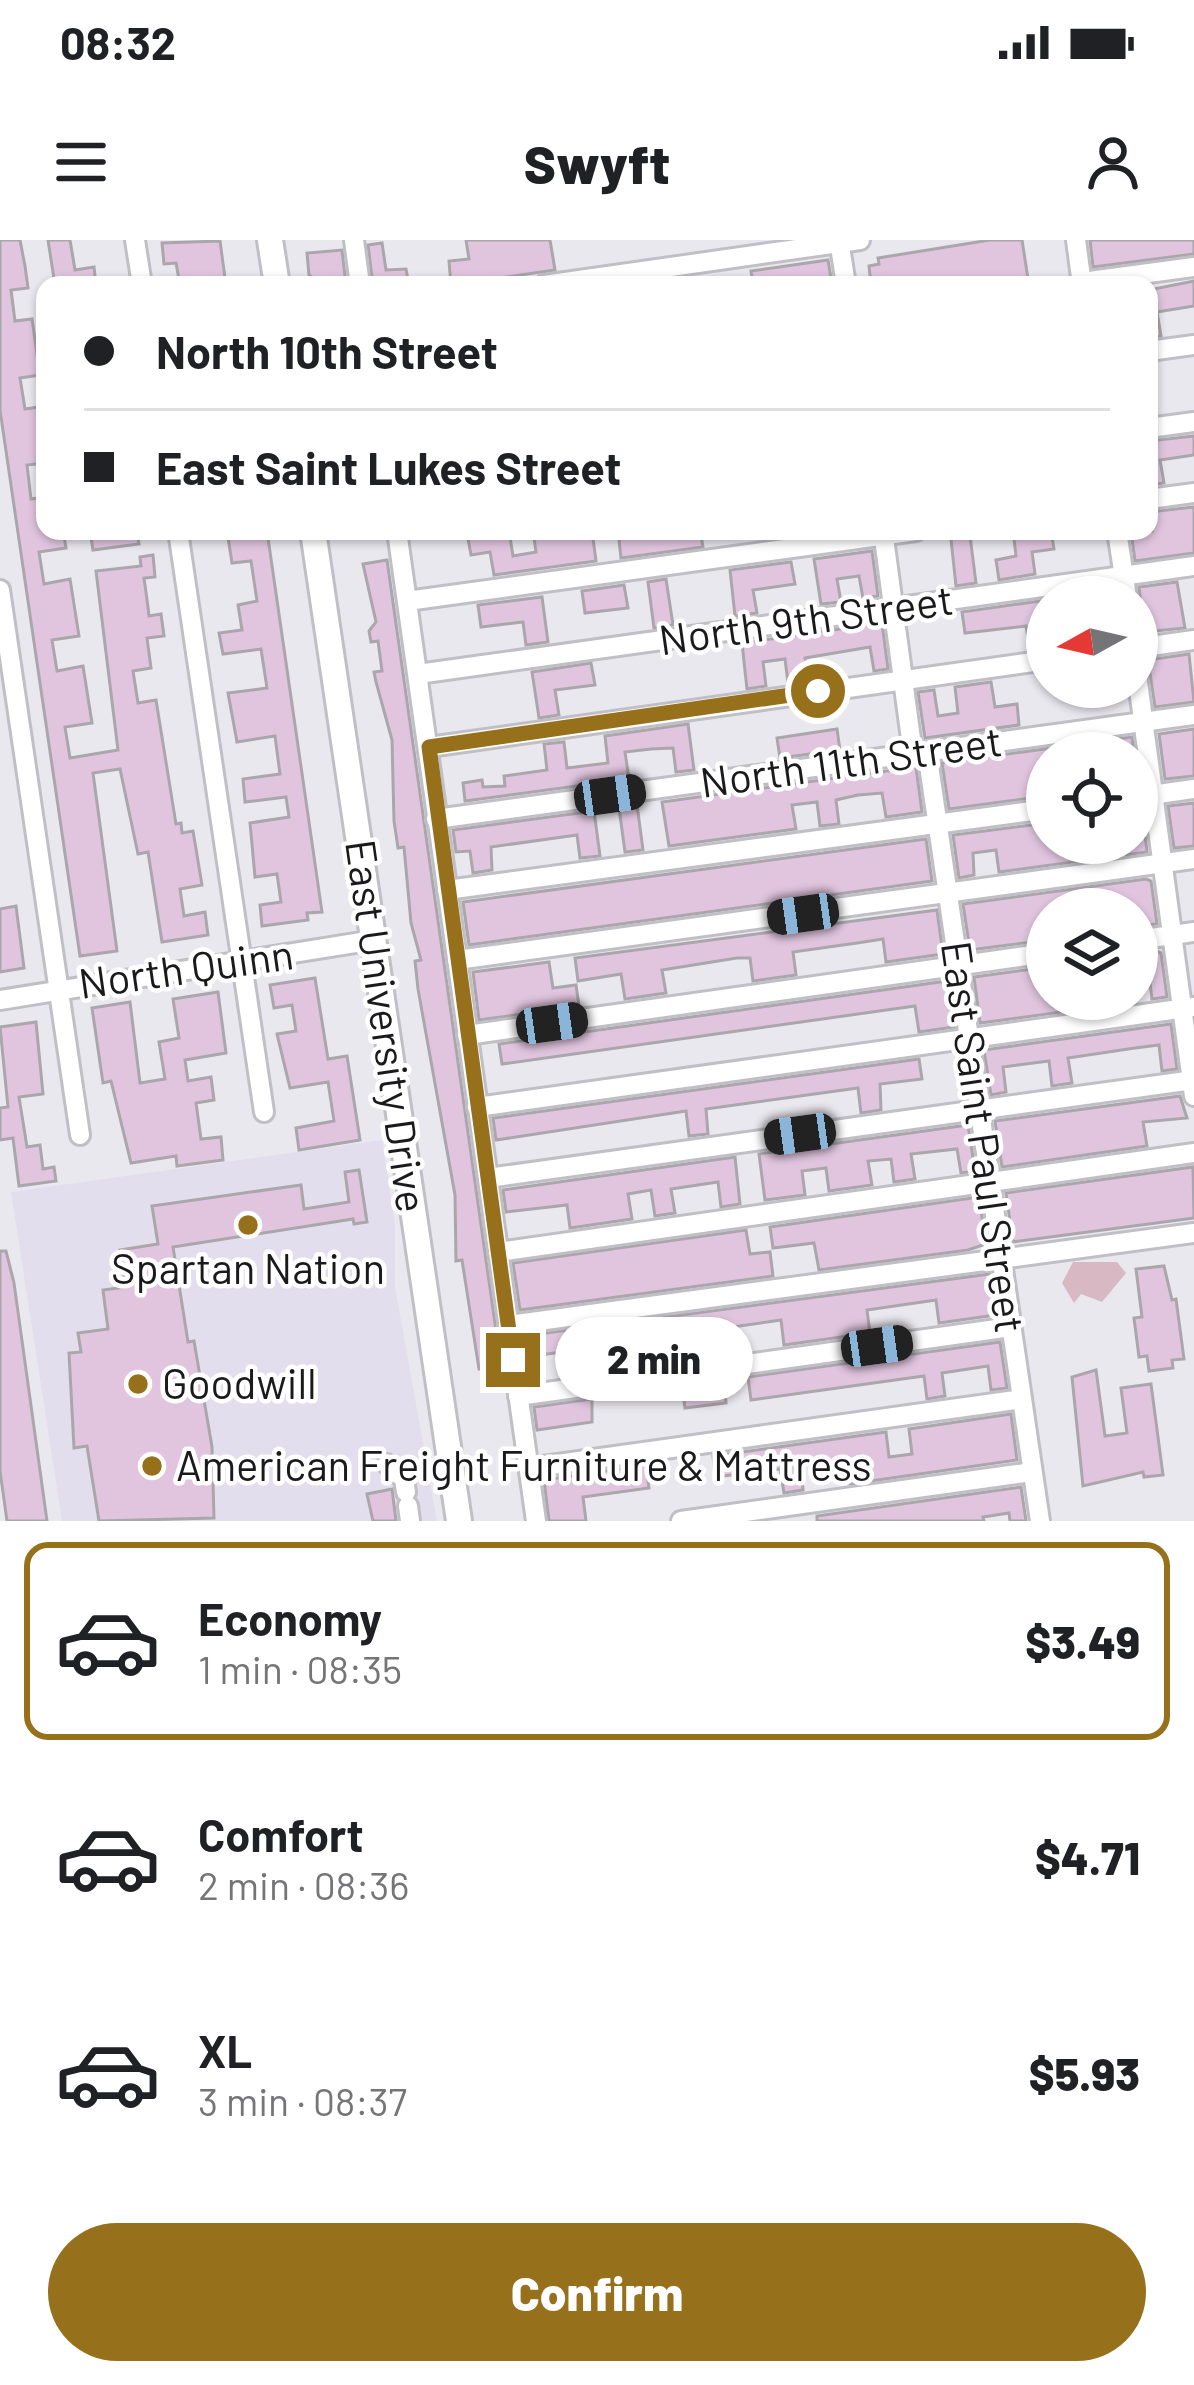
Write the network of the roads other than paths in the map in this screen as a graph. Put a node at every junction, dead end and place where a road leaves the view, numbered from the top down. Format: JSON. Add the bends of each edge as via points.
{"nodes":[{"id":1,"x":135,"y":240,"type":"edge"},
{"id":2,"x":270,"y":240,"type":"edge"},
{"id":3,"x":354,"y":240,"type":"edge"},
{"id":4,"x":860,"y":240,"type":"edge"},
{"id":5,"x":1076,"y":240,"type":"edge"},
{"id":6,"x":840,"y":242,"type":"edge"},
{"id":7,"x":1194,"y":267,"type":"edge"},
{"id":8,"x":141,"y":276,"type":"edge"},
{"id":9,"x":276,"y":276,"type":"edge"},
{"id":10,"x":359,"y":276,"type":"edge"},
{"id":11,"x":606,"y":276,"type":"edge"},
{"id":12,"x":845,"y":276,"type":"edge"},
{"id":13,"x":1081,"y":276,"type":"edge"},
{"id":14,"x":1131,"y":276,"type":"edge"},
{"id":15,"x":1194,"y":345,"type":"edge"},
{"id":16,"x":1158,"y":350,"type":"edge"},
{"id":17,"x":1194,"y":422,"type":"edge"},
{"id":18,"x":1158,"y":427,"type":"edge"},
{"id":19,"x":1194,"y":493,"type":"edge"},
{"id":20,"x":1158,"y":498,"type":"edge"},
{"id":21,"x":179,"y":540,"type":"edge"},
{"id":22,"x":314,"y":540,"type":"edge"},
{"id":23,"x":398,"y":540,"type":"edge"},
{"id":24,"x":834,"y":540,"type":"edge"},
{"id":25,"x":884,"y":540,"type":"edge"},
{"id":26,"x":1118,"y":540,"type":"edge"},
{"id":27,"x":1194,"y":566,"type":"edge"},
{"id":28,"x":1124,"y":576,"type":"joint"},
{"id":29,"x":0,"y":590,"type":"edge"},
{"id":30,"x":1026,"y":590,"type":"edge"},
{"id":31,"x":407,"y":601,"type":"junction"},
{"id":32,"x":895,"y":608,"type":"junction"},
{"id":33,"x":1194,"y":640,"type":"edge"},
{"id":34,"x":1158,"y":645,"type":"edge"},
{"id":35,"x":1026,"y":663,"type":"edge"},
{"id":36,"x":418,"y":674,"type":"junction"},
{"id":37,"x":905,"y":679,"type":"junction"},
{"id":38,"x":1141,"y":708,"type":"edge"},
{"id":39,"x":1194,"y":715,"type":"edge"},
{"id":40,"x":1142,"y":722,"type":"junction"},
{"id":41,"x":1142,"y":732,"type":"edge"},
{"id":42,"x":429,"y":747,"type":"junction"},
{"id":43,"x":920,"y":753,"type":"junction"},
{"id":44,"x":1194,"y":789,"type":"edge"},
{"id":45,"x":1158,"y":793,"type":"edge"},
{"id":46,"x":1026,"y":812,"type":"edge"},
{"id":47,"x":436,"y":819,"type":"junction"},
{"id":48,"x":938,"y":824,"type":"junction"},
{"id":49,"x":1158,"y":847,"type":"edge"},
{"id":50,"x":1194,"y":859,"type":"edge"},
{"id":51,"x":1162,"y":863,"type":"junction"},
{"id":52,"x":447,"y":890,"type":"junction"},
{"id":53,"x":948,"y":894,"type":"junction"},
{"id":54,"x":1194,"y":932,"type":"edge"},
{"id":55,"x":1172,"y":935,"type":"junction"},
{"id":56,"x":1158,"y":937,"type":"edge"},
{"id":57,"x":374,"y":940,"type":"junction"},
{"id":58,"x":1026,"y":956,"type":"edge"},
{"id":59,"x":242,"y":961,"type":"junction"},
{"id":60,"x":457,"y":961,"type":"junction"},
{"id":61,"x":958,"y":966,"type":"junction"},
{"id":62,"x":59,"y":988,"type":"junction"},
{"id":63,"x":0,"y":1000,"type":"edge"},
{"id":64,"x":1188,"y":1008,"type":"edge"},
{"id":65,"x":467,"y":1035,"type":"junction"},
{"id":66,"x":969,"y":1037,"type":"junction"},
{"id":67,"x":1193,"y":1086,"type":"edge"},
{"id":68,"x":478,"y":1107,"type":"junction"},
{"id":69,"x":979,"y":1109,"type":"junction"},
{"id":70,"x":264,"y":1112,"type":"dead end"},
{"id":71,"x":80,"y":1135,"type":"dead end"},
{"id":72,"x":1194,"y":1153,"type":"edge"},
{"id":73,"x":488,"y":1178,"type":"junction"},
{"id":74,"x":990,"y":1182,"type":"junction"},
{"id":75,"x":1194,"y":1233,"type":"edge"},
{"id":76,"x":498,"y":1252,"type":"junction"},
{"id":77,"x":1001,"y":1256,"type":"junction"},
{"id":78,"x":508,"y":1325,"type":"junction"},
{"id":79,"x":1011,"y":1327,"type":"junction"},
{"id":80,"x":518,"y":1396,"type":"junction"},
{"id":81,"x":1022,"y":1399,"type":"junction"},
{"id":82,"x":387,"y":1464,"type":"dead end"},
{"id":83,"x":529,"y":1468,"type":"junction"},
{"id":84,"x":1032,"y":1472,"type":"junction"},
{"id":85,"x":408,"y":1506,"type":"edge"},
{"id":86,"x":459,"y":1521,"type":"edge"},
{"id":87,"x":536,"y":1521,"type":"edge"},
{"id":88,"x":681,"y":1521,"type":"edge"},
{"id":89,"x":1040,"y":1521,"type":"edge"}],
"edges":[{"from":1,"to":8,"type":"street"},
{"from":2,"to":9,"type":"main road"},
{"from":3,"to":10,"type":"street"},
{"from":4,"to":6,"type":"street"},
{"from":5,"to":13,"type":"street"},
{"from":6,"to":11,"type":"street"},
{"from":6,"to":12,"type":"street"},
{"from":7,"to":14,"type":"street"},
{"from":15,"to":16,"type":"street"},
{"from":17,"to":18,"type":"street"},
{"from":19,"to":20,"type":"street"},
{"from":21,"to":59,"type":"street"},
{"from":22,"to":57,"type":"main road","name":"East University Drive"},
{"from":23,"to":31,"type":"street"},
{"from":24,"to":31,"type":"street"},
{"from":25,"to":32,"type":"street","name":"East Saint Paul Street"},
{"from":26,"to":28,"type":"street"},
{"from":27,"to":28,"type":"street","name":"North 9th Street"},
{"from":29,"to":62,"type":"street"},
{"from":30,"to":32,"type":"street","name":"North 9th Street"},
{"from":31,"to":36,"type":"street"},
{"from":32,"to":36,"type":"street","name":"North 9th Street"},
{"from":32,"to":37,"type":"street","name":"East Saint Paul Street"},
{"from":33,"to":34,"type":"street"},
{"from":35,"to":37,"type":"street"},
{"from":36,"to":42,"type":"street"},
{"from":37,"to":42,"type":"street"},
{"from":37,"to":43,"type":"street","name":"East Saint Paul Street"},
{"from":38,"to":40,"type":"street"},
{"from":39,"to":40,"type":"street","name":"North 11th Street"},
{"from":40,"to":41,"type":"street"},
{"from":40,"to":43,"type":"street","name":"North 11th Street"},
{"from":42,"to":47,"type":"street"},
{"from":43,"to":47,"type":"street","name":"North 11th Street"},
{"from":43,"to":48,"type":"street","name":"East Saint Paul Street"},
{"from":44,"to":45,"type":"street"},
{"from":46,"to":48,"type":"street"},
{"from":47,"to":52,"type":"street"},
{"from":48,"to":52,"type":"street"},
{"from":48,"to":53,"type":"street","name":"East Saint Paul Street"},
{"from":49,"to":51,"type":"street"},
{"from":50,"to":51,"type":"street"},
{"from":51,"to":53,"type":"street"},
{"from":51,"to":55,"type":"street"},
{"from":52,"to":60,"type":"street"},
{"from":53,"to":60,"type":"street"},
{"from":53,"to":61,"type":"street","name":"East Saint Paul Street"},
{"from":54,"to":55,"type":"street"},
{"from":55,"to":56,"type":"street"},
{"from":55,"to":64,"type":"street"},
{"from":57,"to":59,"type":"street","name":"North Quinn"},
{"from":57,"to":86,"type":"main road","name":"East University Drive"},
{"from":58,"to":61,"type":"street"},
{"from":59,"to":62,"type":"street","name":"North Quinn"},
{"from":59,"to":70,"type":"street"},
{"from":60,"to":65,"type":"street"},
{"from":61,"to":65,"type":"street"},
{"from":61,"to":66,"type":"street","name":"East Saint Paul Street"},
{"from":62,"to":63,"type":"street","name":"North Quinn"},
{"from":62,"to":71,"type":"street"},
{"from":64,"to":66,"type":"street"},
{"from":64,"to":67,"type":"street"},
{"from":65,"to":68,"type":"street"},
{"from":66,"to":68,"type":"street"},
{"from":66,"to":69,"type":"street","name":"East Saint Paul Street"},
{"from":67,"to":69,"type":"street"},
{"from":68,"to":73,"type":"street"},
{"from":69,"to":73,"type":"street"},
{"from":69,"to":74,"type":"street","name":"East Saint Paul Street"},
{"from":72,"to":74,"type":"street"},
{"from":73,"to":76,"type":"street"},
{"from":74,"to":76,"type":"street"},
{"from":74,"to":77,"type":"street","name":"East Saint Paul Street"},
{"from":75,"to":77,"type":"street"},
{"from":76,"to":78,"type":"street"},
{"from":77,"to":78,"type":"street"},
{"from":77,"to":79,"type":"street","name":"East Saint Paul Street"},
{"from":78,"to":80,"type":"street"},
{"from":79,"to":80,"type":"street"},
{"from":79,"to":81,"type":"street","name":"East Saint Paul Street"},
{"from":80,"to":83,"type":"street"},
{"from":81,"to":83,"type":"street"},
{"from":81,"to":84,"type":"street","name":"East Saint Paul Street"},
{"from":82,"to":85,"type":"street","via":[[404,1479]]},
{"from":83,"to":87,"type":"street"},
{"from":84,"to":88,"type":"street"},
{"from":84,"to":89,"type":"street","name":"East Saint Paul Street"}]}
